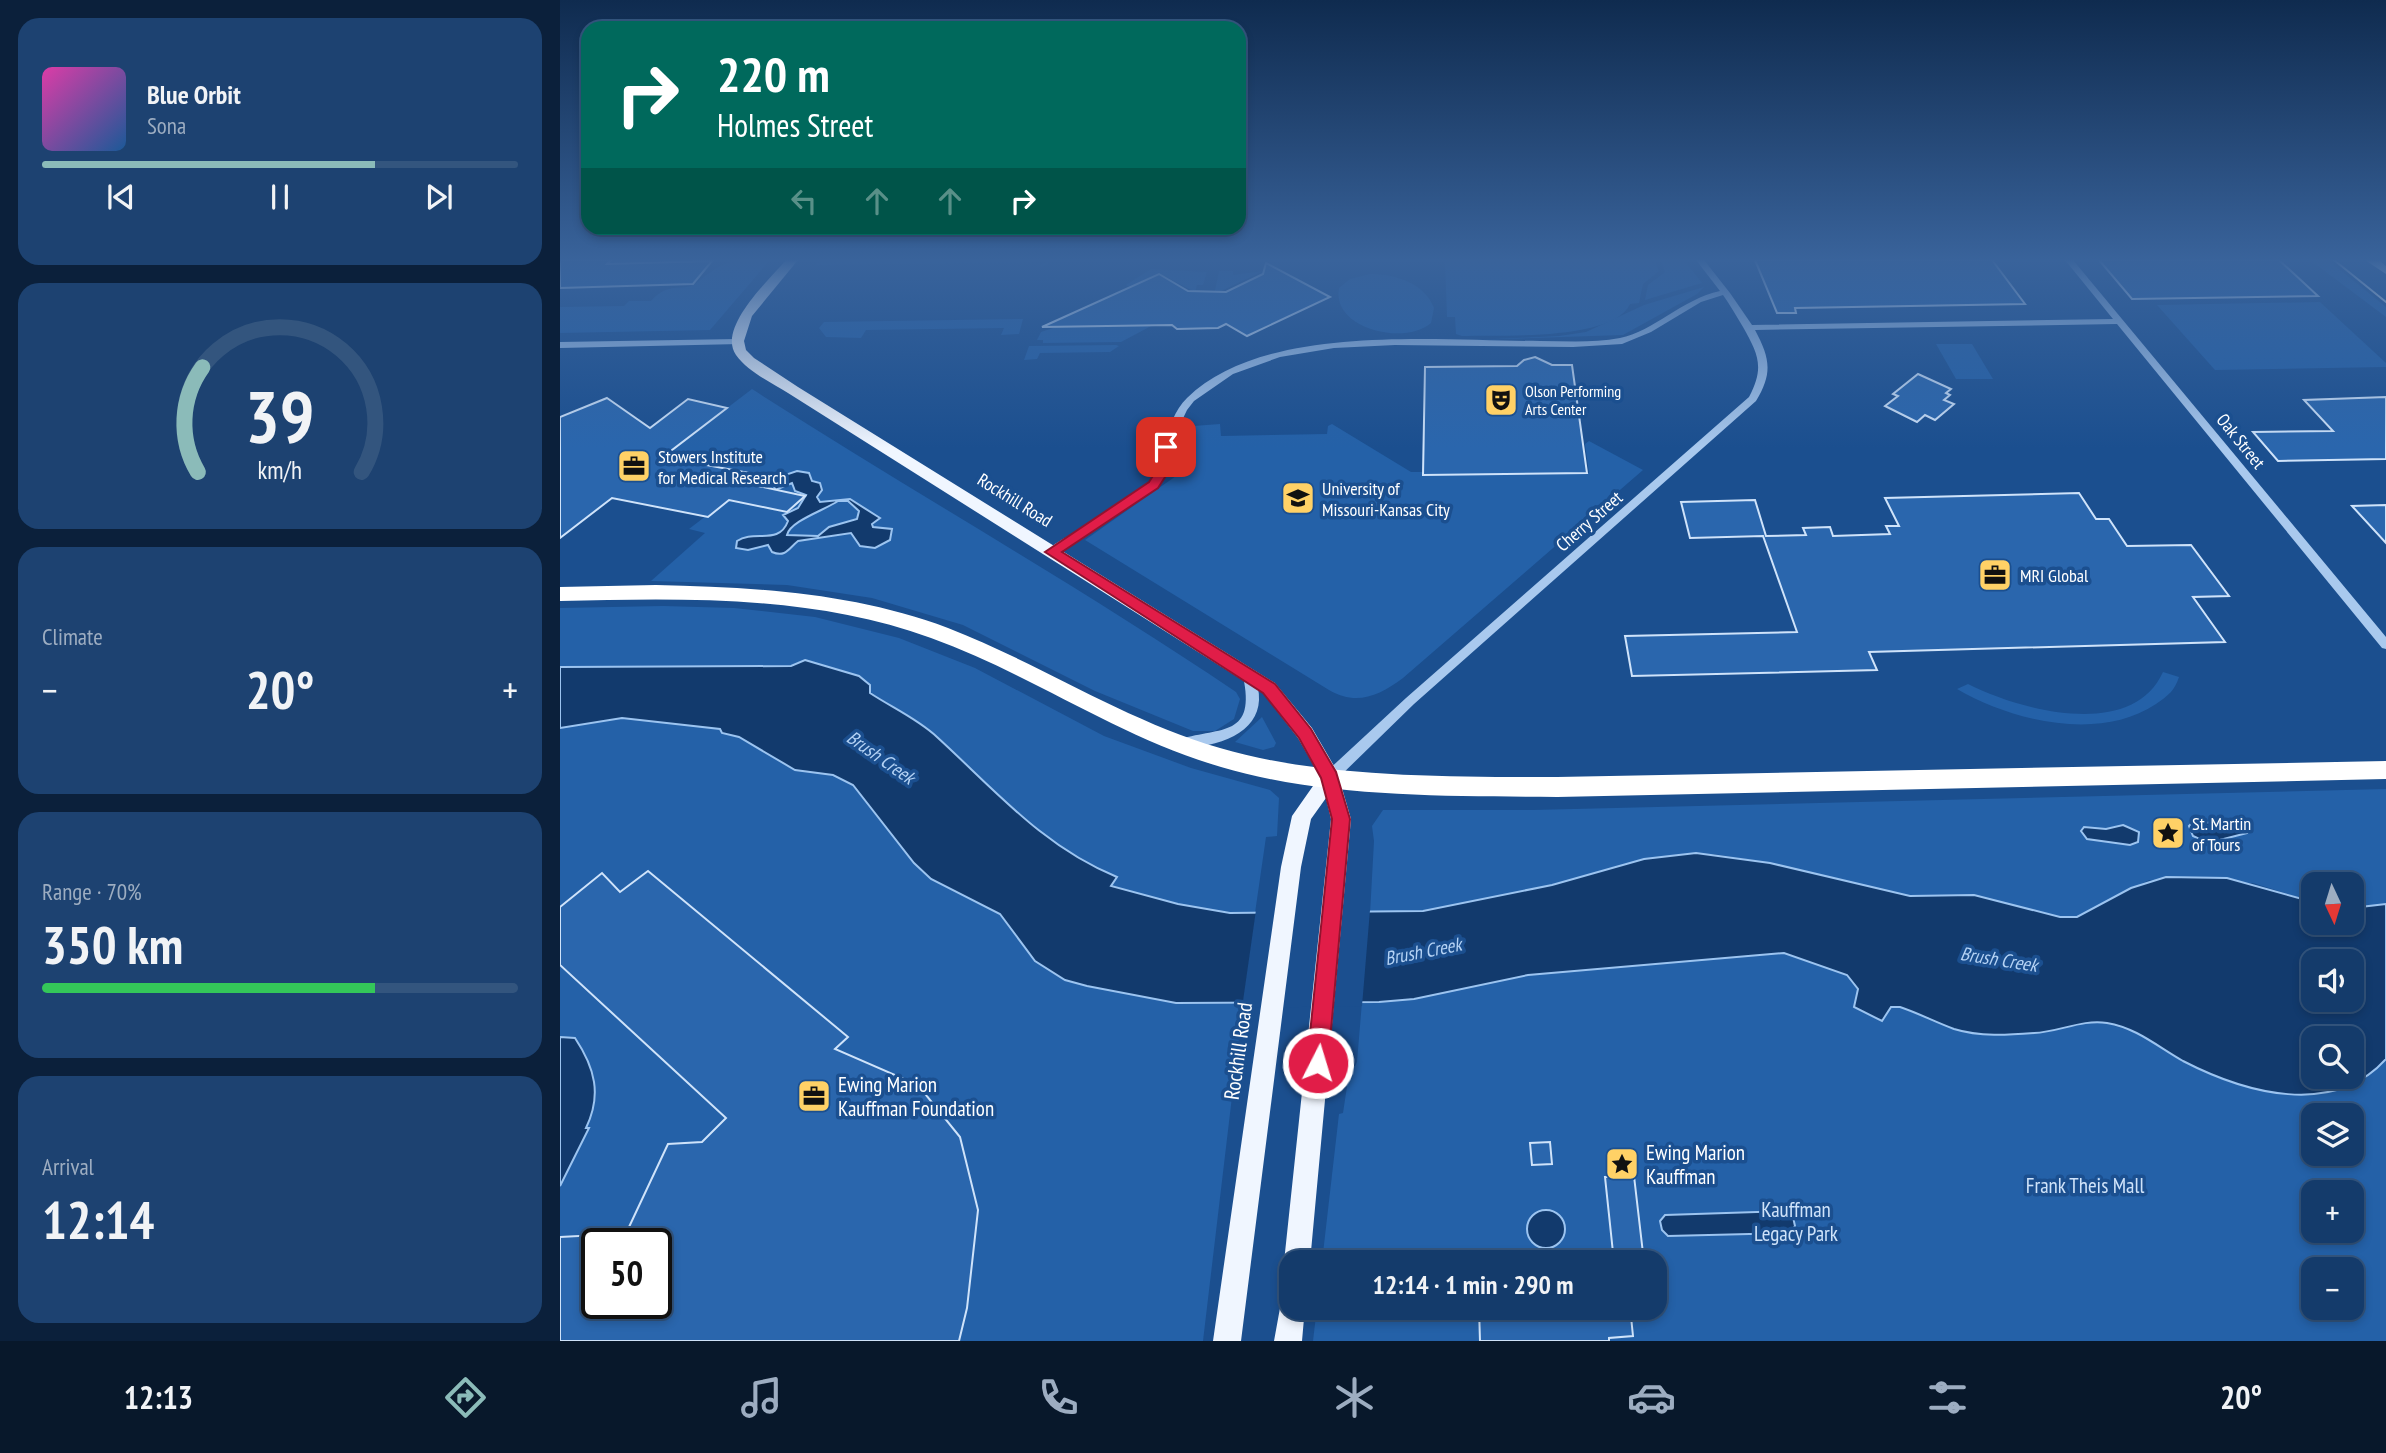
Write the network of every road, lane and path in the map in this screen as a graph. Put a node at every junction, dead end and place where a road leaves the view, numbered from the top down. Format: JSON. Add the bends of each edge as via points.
{"nodes":[{"id":1,"x":741,"y":323,"type":"edge"},
{"id":2,"x":1661,"y":323,"type":"edge"},
{"id":3,"x":1744,"y":323,"type":"edge"},
{"id":4,"x":2036,"y":323,"type":"edge"},
{"id":5,"x":2121,"y":323,"type":"edge"},
{"id":6,"x":1747,"y":328,"type":"junction"},
{"id":7,"x":737,"y":342,"type":"junction"},
{"id":8,"x":560,"y":345,"type":"edge"},
{"id":9,"x":1389,"y":345,"type":"joint"},
{"id":10,"x":1219,"y":377,"type":"joint"},
{"id":11,"x":1052,"y":552,"type":"junction"},
{"id":12,"x":560,"y":594,"type":"edge"},
{"id":13,"x":2386,"y":645,"type":"edge"},
{"id":14,"x":1249,"y":676,"type":"junction"},
{"id":15,"x":1181,"y":743,"type":"junction"},
{"id":16,"x":2386,"y":770,"type":"edge"},
{"id":17,"x":1330,"y":777,"type":"junction"},
{"id":18,"x":1298,"y":1250,"type":"edge"},
{"id":19,"x":1290,"y":1320,"type":"edge"},
{"id":20,"x":1227,"y":1341,"type":"edge"},
{"id":21,"x":1288,"y":1341,"type":"edge"}],
"edges":[{"from":1,"to":7,"type":"main road"},
{"from":2,"to":9,"type":"street","via":[[1622,341]]},
{"from":3,"to":6,"type":"street","name":"Cherry Street"},
{"from":4,"to":6,"type":"street"},
{"from":5,"to":13,"type":"street","name":"Oak Street"},
{"from":6,"to":17,"type":"street","name":"Cherry Street","via":[[1764,364],[1762,384],[1753,400],[1410,701]]},
{"from":7,"to":8,"type":"street"},
{"from":7,"to":11,"type":"main road","name":"Rockhill Road","via":[[740,352],[793,390]]},
{"from":9,"to":10,"type":"street","via":[[1293,350],[1252,361]]},
{"from":10,"to":11,"type":"street","via":[[1177,414],[1163,471],[1153,485]]},
{"from":11,"to":14,"type":"main road","name":"Rockhill Road"},
{"from":12,"to":15,"type":"highway","via":[[683,592],[795,598],[869,611],[938,633],[1098,711]]},
{"from":14,"to":15,"type":"street","via":[[1254,705],[1245,723],[1216,740]]},
{"from":14,"to":17,"type":"main road","name":"Rockhill Road","via":[[1269,688],[1298,724]]},
{"from":15,"to":17,"type":"highway","via":[[1259,768]]},
{"from":16,"to":17,"type":"highway","via":[[1485,789]]},
{"from":17,"to":18,"type":"main road","name":"Rockhill Road","via":[[1341,819]]},
{"from":17,"to":20,"type":"main road","name":"Rockhill Road","via":[[1302,816],[1291,867]]},
{"from":19,"to":21,"type":"main road"}]}
